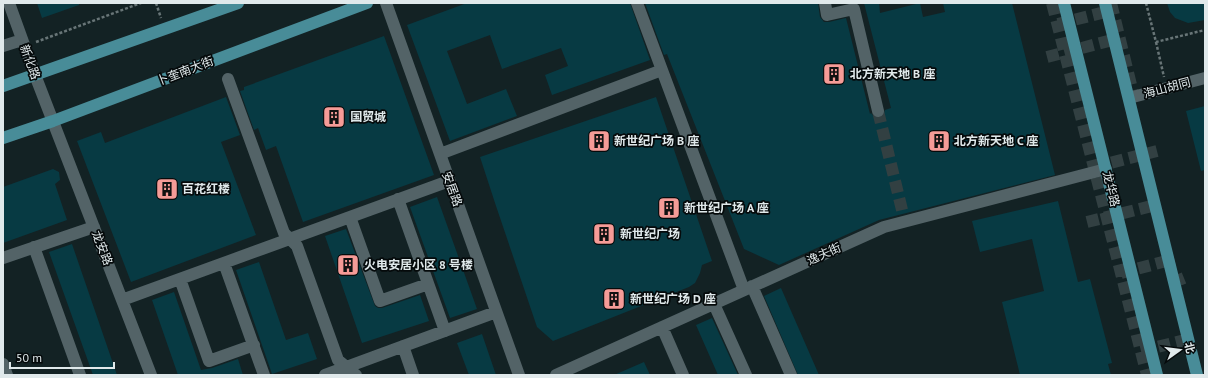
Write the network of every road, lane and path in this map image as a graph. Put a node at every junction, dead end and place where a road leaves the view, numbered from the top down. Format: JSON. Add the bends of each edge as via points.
{"nodes":[{"id":1,"x":9,"y":3,"type":"edge"},
{"id":2,"x":141,"y":3,"type":"edge"},
{"id":3,"x":238,"y":3,"type":"edge"},
{"id":4,"x":367,"y":3,"type":"edge"},
{"id":5,"x":386,"y":3,"type":"edge"},
{"id":6,"x":637,"y":3,"type":"edge"},
{"id":7,"x":825,"y":3,"type":"edge"},
{"id":8,"x":1064,"y":3,"type":"edge"},
{"id":9,"x":1106,"y":3,"type":"tunnel mouth"},
{"id":10,"x":1146,"y":3,"type":"edge"},
{"id":11,"x":1205,"y":30,"type":"edge"},
{"id":12,"x":1156,"y":42,"type":"junction"},
{"id":13,"x":23,"y":43,"type":"junction"},
{"id":14,"x":3,"y":46,"type":"edge"},
{"id":15,"x":662,"y":70,"type":"junction"},
{"id":16,"x":34,"y":75,"type":"junction"},
{"id":17,"x":1205,"y":78,"type":"edge"},
{"id":18,"x":228,"y":79,"type":"dead end"},
{"id":19,"x":3,"y":86,"type":"edge"},
{"id":20,"x":1167,"y":88,"type":"junction"},
{"id":21,"x":1128,"y":98,"type":"junction"},
{"id":22,"x":878,"y":111,"type":"tunnel mouth"},
{"id":23,"x":53,"y":121,"type":"junction"},
{"id":24,"x":3,"y":138,"type":"edge"},
{"id":25,"x":440,"y":154,"type":"junction"},
{"id":26,"x":1106,"y":169,"type":"junction"},
{"id":27,"x":449,"y":180,"type":"junction"},
{"id":28,"x":398,"y":199,"type":"junction"},
{"id":29,"x":350,"y":217,"type":"junction"},
{"id":30,"x":94,"y":227,"type":"junction"},
{"id":31,"x":289,"y":239,"type":"junction"},
{"id":32,"x":34,"y":247,"type":"junction"},
{"id":33,"x":3,"y":258,"type":"edge"},
{"id":34,"x":224,"y":262,"type":"junction"},
{"id":35,"x":180,"y":279,"type":"junction"},
{"id":36,"x":428,"y":284,"type":"junction"},
{"id":37,"x":748,"y":288,"type":"junction"},
{"id":38,"x":122,"y":300,"type":"junction"},
{"id":39,"x":714,"y":304,"type":"junction"},
{"id":40,"x":496,"y":312,"type":"junction"},
{"id":41,"x":662,"y":327,"type":"junction"},
{"id":42,"x":445,"y":331,"type":"junction"},
{"id":43,"x":254,"y":345,"type":"junction"},
{"id":44,"x":403,"y":346,"type":"junction"},
{"id":45,"x":3,"y":364,"type":"edge"},
{"id":46,"x":347,"y":367,"type":"junction"},
{"id":47,"x":573,"y":371,"type":"edge"},
{"id":48,"x":7,"y":375,"type":"edge"},
{"id":49,"x":80,"y":375,"type":"edge"},
{"id":50,"x":151,"y":375,"type":"edge"},
{"id":51,"x":264,"y":375,"type":"edge"},
{"id":52,"x":325,"y":375,"type":"edge"},
{"id":53,"x":356,"y":375,"type":"edge"},
{"id":54,"x":413,"y":375,"type":"edge"},
{"id":55,"x":518,"y":375,"type":"edge"},
{"id":56,"x":556,"y":375,"type":"edge"},
{"id":57,"x":683,"y":375,"type":"edge"},
{"id":58,"x":746,"y":375,"type":"edge"},
{"id":59,"x":791,"y":375,"type":"edge"},
{"id":60,"x":1157,"y":375,"type":"edge"},
{"id":61,"x":1197,"y":375,"type":"edge"}],
"edges":[{"from":1,"to":13,"type":"street","name":"新化路"},
{"from":2,"to":13,"type":"path"},
{"from":3,"to":16,"type":"main road"},
{"from":4,"to":23,"type":"main road","name":"卜奎南大街"},
{"from":5,"to":25,"type":"street","name":"安居路"},
{"from":6,"to":15,"type":"street"},
{"from":7,"to":22,"type":"street","via":[[828,15],[854,9]]},
{"from":8,"to":26,"type":"main road","name":"龙华路"},
{"from":9,"to":21,"type":"main road"},
{"from":10,"to":12,"type":"path"},
{"from":11,"to":12,"type":"path"},
{"from":12,"to":20,"type":"path"},
{"from":13,"to":14,"type":"street"},
{"from":13,"to":16,"type":"street","name":"新化路"},
{"from":15,"to":25,"type":"street"},
{"from":15,"to":37,"type":"street"},
{"from":16,"to":19,"type":"main road"},
{"from":16,"to":23,"type":"street","name":"新化路"},
{"from":17,"to":20,"type":"street","name":"海山胡同"},
{"from":18,"to":31,"type":"street","via":[[284,233]]},
{"from":20,"to":21,"type":"street","name":"海山胡同"},
{"from":21,"to":61,"type":"main road"},
{"from":23,"to":24,"type":"main road","name":"卜奎南大街"},
{"from":23,"to":30,"type":"street","name":"龙安路"},
{"from":25,"to":27,"type":"street","name":"安居路"},
{"from":26,"to":37,"type":"street","name":"逸夫街","via":[[904,218]]},
{"from":26,"to":60,"type":"main road","name":"龙华路"},
{"from":27,"to":28,"type":"street"},
{"from":27,"to":40,"type":"street","name":"安居路"},
{"from":28,"to":29,"type":"street"},
{"from":28,"to":36,"type":"street"},
{"from":29,"to":31,"type":"street"},
{"from":29,"to":36,"type":"street","via":[[380,301]]},
{"from":30,"to":32,"type":"street"},
{"from":30,"to":38,"type":"street","name":"龙安路"},
{"from":31,"to":34,"type":"street"},
{"from":31,"to":46,"type":"street","via":[[296,246],[338,360]]},
{"from":32,"to":33,"type":"street"},
{"from":32,"to":49,"type":"street"},
{"from":34,"to":35,"type":"street"},
{"from":34,"to":43,"type":"street"},
{"from":35,"to":38,"type":"street"},
{"from":35,"to":43,"type":"street","via":[[209,361]]},
{"from":36,"to":42,"type":"street"},
{"from":37,"to":39,"type":"street","name":"逸夫街"},
{"from":37,"to":59,"type":"street"},
{"from":38,"to":50,"type":"street","name":"龙安路"},
{"from":39,"to":41,"type":"street","name":"逸夫街"},
{"from":39,"to":58,"type":"street"},
{"from":40,"to":42,"type":"street"},
{"from":40,"to":55,"type":"street","name":"安居路"},
{"from":41,"to":47,"type":"street","name":"逸夫街"},
{"from":41,"to":57,"type":"street"},
{"from":42,"to":44,"type":"street"},
{"from":43,"to":51,"type":"street"},
{"from":44,"to":46,"type":"street"},
{"from":44,"to":54,"type":"street"},
{"from":45,"to":48,"type":"street"},
{"from":46,"to":52,"type":"street"},
{"from":46,"to":53,"type":"street"},
{"from":47,"to":56,"type":"street","name":"逸夫街"}]}
